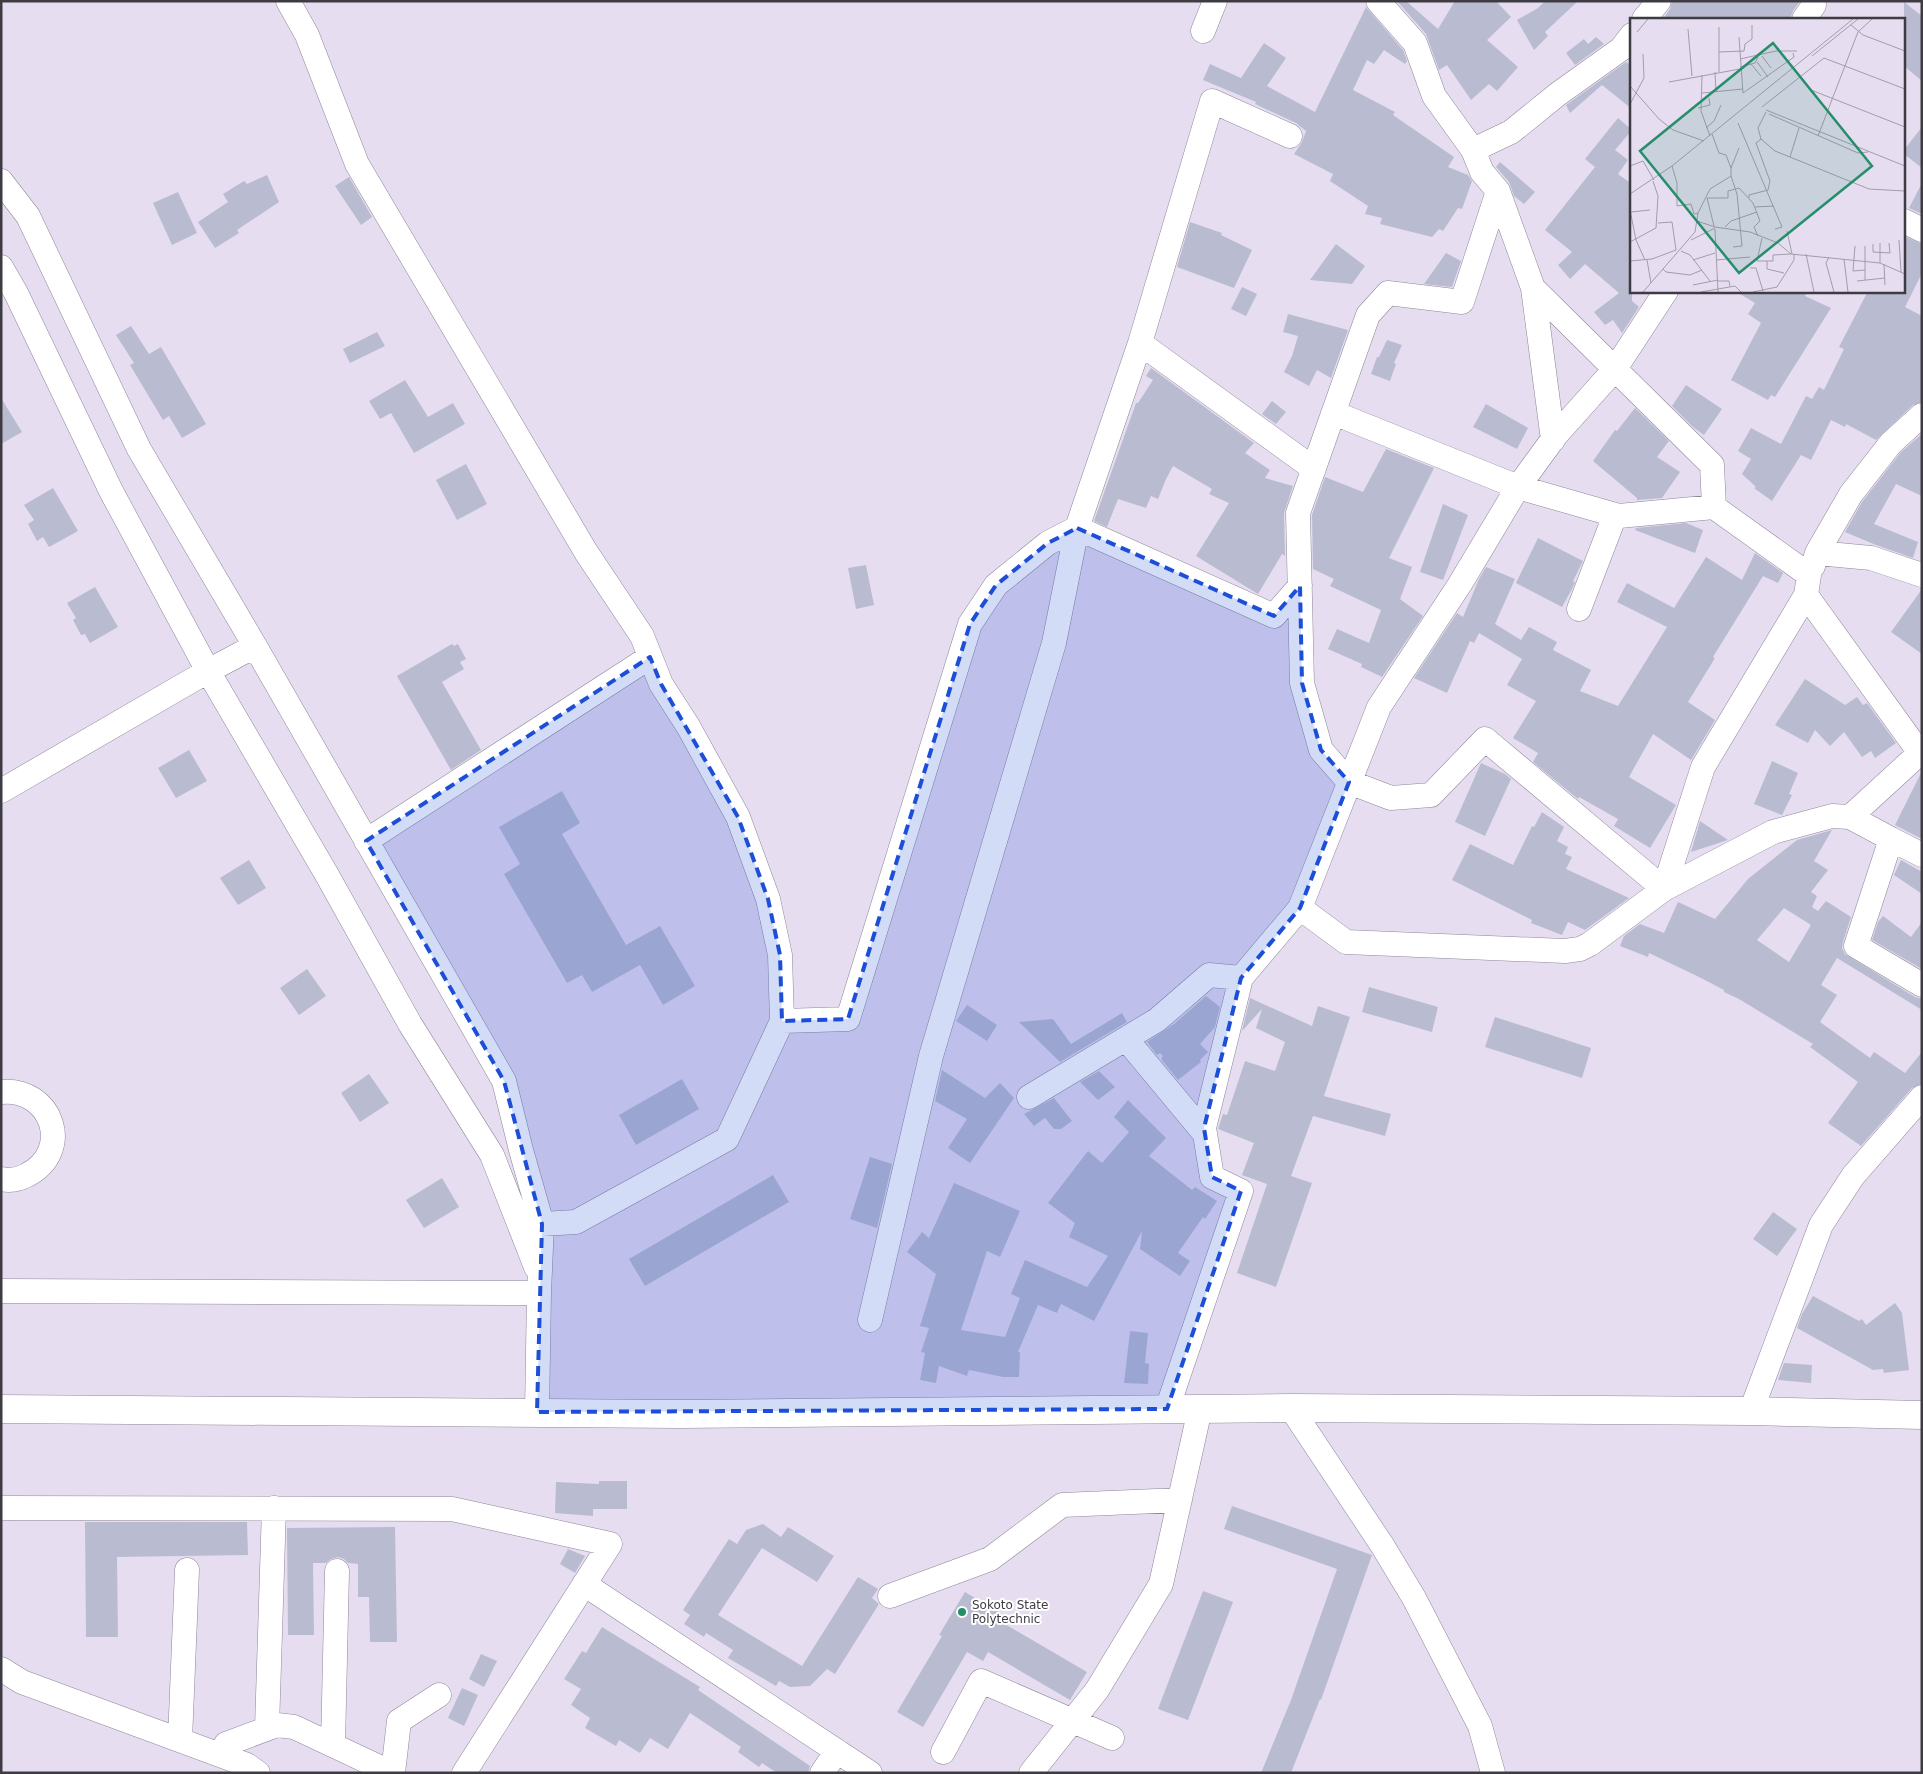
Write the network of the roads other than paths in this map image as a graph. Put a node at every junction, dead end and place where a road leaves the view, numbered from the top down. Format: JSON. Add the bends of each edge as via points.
{"nodes":[{"id":1,"x":288,"y":1,"type":"edge"},
{"id":2,"x":1215,"y":1,"type":"edge"},
{"id":3,"x":1378,"y":1,"type":"edge"},
{"id":4,"x":1659,"y":1,"type":"edge"},
{"id":5,"x":1645,"y":18,"type":"edge"},
{"id":6,"x":1203,"y":31,"type":"dead end"},
{"id":7,"x":1630,"y":38,"type":"edge"},
{"id":8,"x":1290,"y":136,"type":"dead end"},
{"id":9,"x":1473,"y":150,"type":"junction"},
{"id":10,"x":1,"y":181,"type":"edge"},
{"id":11,"x":1498,"y":191,"type":"junction"},
{"id":12,"x":1906,"y":222,"type":"edge"},
{"id":13,"x":1922,"y":230,"type":"edge"},
{"id":14,"x":1,"y":267,"type":"edge"},
{"id":15,"x":1533,"y":288,"type":"junction"},
{"id":16,"x":1665,"y":292,"type":"edge"},
{"id":17,"x":1140,"y":343,"type":"junction"},
{"id":18,"x":1614,"y":369,"type":"junction"},
{"id":19,"x":1334,"y":413,"type":"junction"},
{"id":20,"x":1922,"y":415,"type":"edge"},
{"id":21,"x":1553,"y":440,"type":"junction"},
{"id":22,"x":1314,"y":469,"type":"junction"},
{"id":23,"x":1518,"y":487,"type":"junction"},
{"id":24,"x":1714,"y":507,"type":"junction"},
{"id":25,"x":1615,"y":515,"type":"junction"},
{"id":26,"x":1077,"y":528,"type":"junction"},
{"id":27,"x":1817,"y":553,"type":"junction"},
{"id":28,"x":1922,"y":575,"type":"edge"},
{"id":29,"x":1808,"y":585,"type":"junction"},
{"id":30,"x":1300,"y":586,"type":"junction"},
{"id":31,"x":1579,"y":610,"type":"dead end"},
{"id":32,"x":255,"y":646,"type":"junction"},
{"id":33,"x":650,"y":657,"type":"junction"},
{"id":34,"x":208,"y":671,"type":"junction"},
{"id":35,"x":1921,"y":752,"type":"edge"},
{"id":36,"x":1349,"y":782,"type":"junction"},
{"id":37,"x":1,"y":791,"type":"edge"},
{"id":38,"x":1850,"y":817,"type":"junction"},
{"id":39,"x":1891,"y":839,"type":"junction"},
{"id":40,"x":366,"y":841,"type":"junction"},
{"id":41,"x":1922,"y":856,"type":"edge"},
{"id":42,"x":1664,"y":889,"type":"junction"},
{"id":43,"x":1300,"y":908,"type":"junction"},
{"id":44,"x":1240,"y":978,"type":"junction"},
{"id":45,"x":1922,"y":985,"type":"edge"},
{"id":46,"x":782,"y":1021,"type":"junction"},
{"id":47,"x":1126,"y":1039,"type":"junction"},
{"id":48,"x":1,"y":1092,"type":"edge"},
{"id":49,"x":1029,"y":1097,"type":"dead end"},
{"id":50,"x":1922,"y":1097,"type":"edge"},
{"id":51,"x":1205,"y":1134,"type":"junction"},
{"id":52,"x":1,"y":1179,"type":"edge"},
{"id":53,"x":542,"y":1224,"type":"junction"},
{"id":54,"x":539,"y":1284,"type":"junction"},
{"id":55,"x":1,"y":1291,"type":"edge"},
{"id":56,"x":870,"y":1320,"type":"dead end"},
{"id":57,"x":1,"y":1408,"type":"edge"},
{"id":58,"x":1291,"y":1408,"type":"junction"},
{"id":59,"x":1167,"y":1409,"type":"junction"},
{"id":60,"x":1200,"y":1409,"type":"junction"},
{"id":61,"x":1751,"y":1411,"type":"junction"},
{"id":62,"x":537,"y":1412,"type":"junction"},
{"id":63,"x":1922,"y":1414,"type":"edge"},
{"id":64,"x":1180,"y":1500,"type":"junction"},
{"id":65,"x":1,"y":1508,"type":"edge"},
{"id":66,"x":274,"y":1508,"type":"junction"},
{"id":67,"x":187,"y":1570,"type":"dead end"},
{"id":68,"x":337,"y":1571,"type":"dead end"},
{"id":69,"x":584,"y":1584,"type":"junction"},
{"id":70,"x":890,"y":1596,"type":"dead end"},
{"id":71,"x":1,"y":1668,"type":"edge"},
{"id":72,"x":439,"y":1695,"type":"dead end"},
{"id":73,"x":1073,"y":1721,"type":"junction"},
{"id":74,"x":267,"y":1728,"type":"junction"},
{"id":75,"x":1112,"y":1738,"type":"dead end"},
{"id":76,"x":180,"y":1740,"type":"junction"},
{"id":77,"x":333,"y":1745,"type":"junction"},
{"id":78,"x":837,"y":1751,"type":"junction"},
{"id":79,"x":943,"y":1752,"type":"dead end"},
{"id":80,"x":221,"y":1755,"type":"junction"},
{"id":81,"x":258,"y":1773,"type":"edge"},
{"id":82,"x":393,"y":1773,"type":"edge"},
{"id":83,"x":464,"y":1773,"type":"edge"},
{"id":84,"x":822,"y":1773,"type":"edge"},
{"id":85,"x":870,"y":1773,"type":"edge"},
{"id":86,"x":1031,"y":1773,"type":"edge"},
{"id":87,"x":1493,"y":1773,"type":"edge"}],
"edges":[{"from":1,"to":33,"type":"street","via":[[307,35],[358,164],[586,552],[642,636]]},
{"from":2,"to":6,"type":"street"},
{"from":3,"to":9,"type":"street","via":[[1415,43],[1434,96]]},
{"from":4,"to":5,"type":"street"},
{"from":7,"to":9,"type":"street","via":[[1621,49],[1511,132]]},
{"from":8,"to":17,"type":"street","via":[[1212,101]]},
{"from":9,"to":11,"type":"street","via":[[1482,172]]},
{"from":10,"to":32,"type":"street","via":[[28,216],[139,449]]},
{"from":11,"to":15,"type":"street"},
{"from":11,"to":19,"type":"street","via":[[1462,302],[1388,293],[1368,315]]},
{"from":12,"to":13,"type":"street"},
{"from":14,"to":34,"type":"street","via":[[111,490]]},
{"from":15,"to":18,"type":"street"},
{"from":15,"to":21,"type":"street"},
{"from":16,"to":18,"type":"street"},
{"from":17,"to":22,"type":"street"},
{"from":17,"to":26,"type":"street"},
{"from":18,"to":21,"type":"street"},
{"from":18,"to":24,"type":"street","via":[[1712,465]]},
{"from":19,"to":22,"type":"street"},
{"from":19,"to":23,"type":"street"},
{"from":20,"to":27,"type":"street","via":[[1891,443],[1851,494]]},
{"from":21,"to":23,"type":"street"},
{"from":22,"to":30,"type":"street","via":[[1298,512]]},
{"from":23,"to":25,"type":"street"},
{"from":23,"to":36,"type":"street","via":[[1380,707]]},
{"from":24,"to":25,"type":"street"},
{"from":24,"to":29,"type":"street"},
{"from":25,"to":31,"type":"street"},
{"from":26,"to":30,"type":"street","via":[[1274,616]]},
{"from":26,"to":46,"type":"street","via":[[1048,543],[996,585],[970,624],[848,1019]]},
{"from":26,"to":56,"type":"street","via":[[1054,643],[931,1056]]},
{"from":27,"to":28,"type":"street","via":[[1871,558]]},
{"from":27,"to":29,"type":"street"},
{"from":29,"to":35,"type":"street"},
{"from":29,"to":42,"type":"street","via":[[1703,767]]},
{"from":30,"to":36,"type":"street","via":[[1302,683],[1321,750]]},
{"from":32,"to":34,"type":"street"},
{"from":32,"to":40,"type":"street"},
{"from":33,"to":40,"type":"street"},
{"from":33,"to":46,"type":"street","via":[[661,684],[738,817],[768,898],[780,955]]},
{"from":34,"to":37,"type":"street"},
{"from":34,"to":54,"type":"street","via":[[410,1024],[492,1155]]},
{"from":35,"to":38,"type":"street"},
{"from":36,"to":42,"type":"street","via":[[1391,798],[1431,796],[1485,739]]},
{"from":36,"to":43,"type":"street"},
{"from":38,"to":39,"type":"street"},
{"from":38,"to":42,"type":"street","via":[[1832,816],[1773,832]]},
{"from":39,"to":41,"type":"street"},
{"from":39,"to":45,"type":"street","via":[[1856,946]]},
{"from":40,"to":53,"type":"street","via":[[504,1082]]},
{"from":42,"to":43,"type":"street","via":[[1590,944],[1580,950],[1566,951],[1346,942]]},
{"from":43,"to":44,"type":"street"},
{"from":44,"to":47,"type":"street","via":[[1209,976],[1157,1020]]},
{"from":44,"to":51,"type":"street"},
{"from":46,"to":53,"type":"street","via":[[727,1140],[576,1222]]},
{"from":47,"to":49,"type":"street"},
{"from":47,"to":51,"type":"street"},
{"from":48,"to":52,"type":"street","via":[[13,1091],[30,1096],[43,1107],[52,1123],[53,1140],[48,1157],[37,1170],[21,1178]]},
{"from":50,"to":61,"type":"street","via":[[1853,1176],[1821,1225]]},
{"from":51,"to":59,"type":"street","via":[[1212,1177],[1241,1191]]},
{"from":53,"to":54,"type":"street"},
{"from":54,"to":55,"type":"street"},
{"from":54,"to":62,"type":"street"},
{"from":57,"to":62,"type":"street"},
{"from":58,"to":60,"type":"street"},
{"from":58,"to":61,"type":"street"},
{"from":58,"to":87,"type":"street","via":[[1414,1598],[1480,1726]]},
{"from":59,"to":60,"type":"street"},
{"from":59,"to":62,"type":"street","via":[[680,1414]]},
{"from":60,"to":64,"type":"street"},
{"from":61,"to":63,"type":"street"},
{"from":64,"to":70,"type":"street","via":[[1062,1505],[990,1559]]},
{"from":64,"to":73,"type":"street","via":[[1161,1584],[1097,1690]]},
{"from":65,"to":66,"type":"street"},
{"from":66,"to":69,"type":"street","via":[[452,1509],[610,1544]]},
{"from":66,"to":74,"type":"street"},
{"from":67,"to":76,"type":"street"},
{"from":68,"to":77,"type":"street"},
{"from":69,"to":78,"type":"street"},
{"from":69,"to":83,"type":"street"},
{"from":71,"to":76,"type":"street","via":[[22,1682]]},
{"from":72,"to":82,"type":"street","via":[[399,1722]]},
{"from":73,"to":75,"type":"street"},
{"from":73,"to":79,"type":"street","via":[[981,1681]]},
{"from":73,"to":86,"type":"street"},
{"from":74,"to":77,"type":"street","via":[[277,1725],[294,1727]]},
{"from":74,"to":80,"type":"street","via":[[226,1744]]},
{"from":76,"to":80,"type":"street"},
{"from":77,"to":82,"type":"street"},
{"from":78,"to":84,"type":"street"},
{"from":78,"to":85,"type":"street"},
{"from":80,"to":81,"type":"street","via":[[247,1764]]}]}
